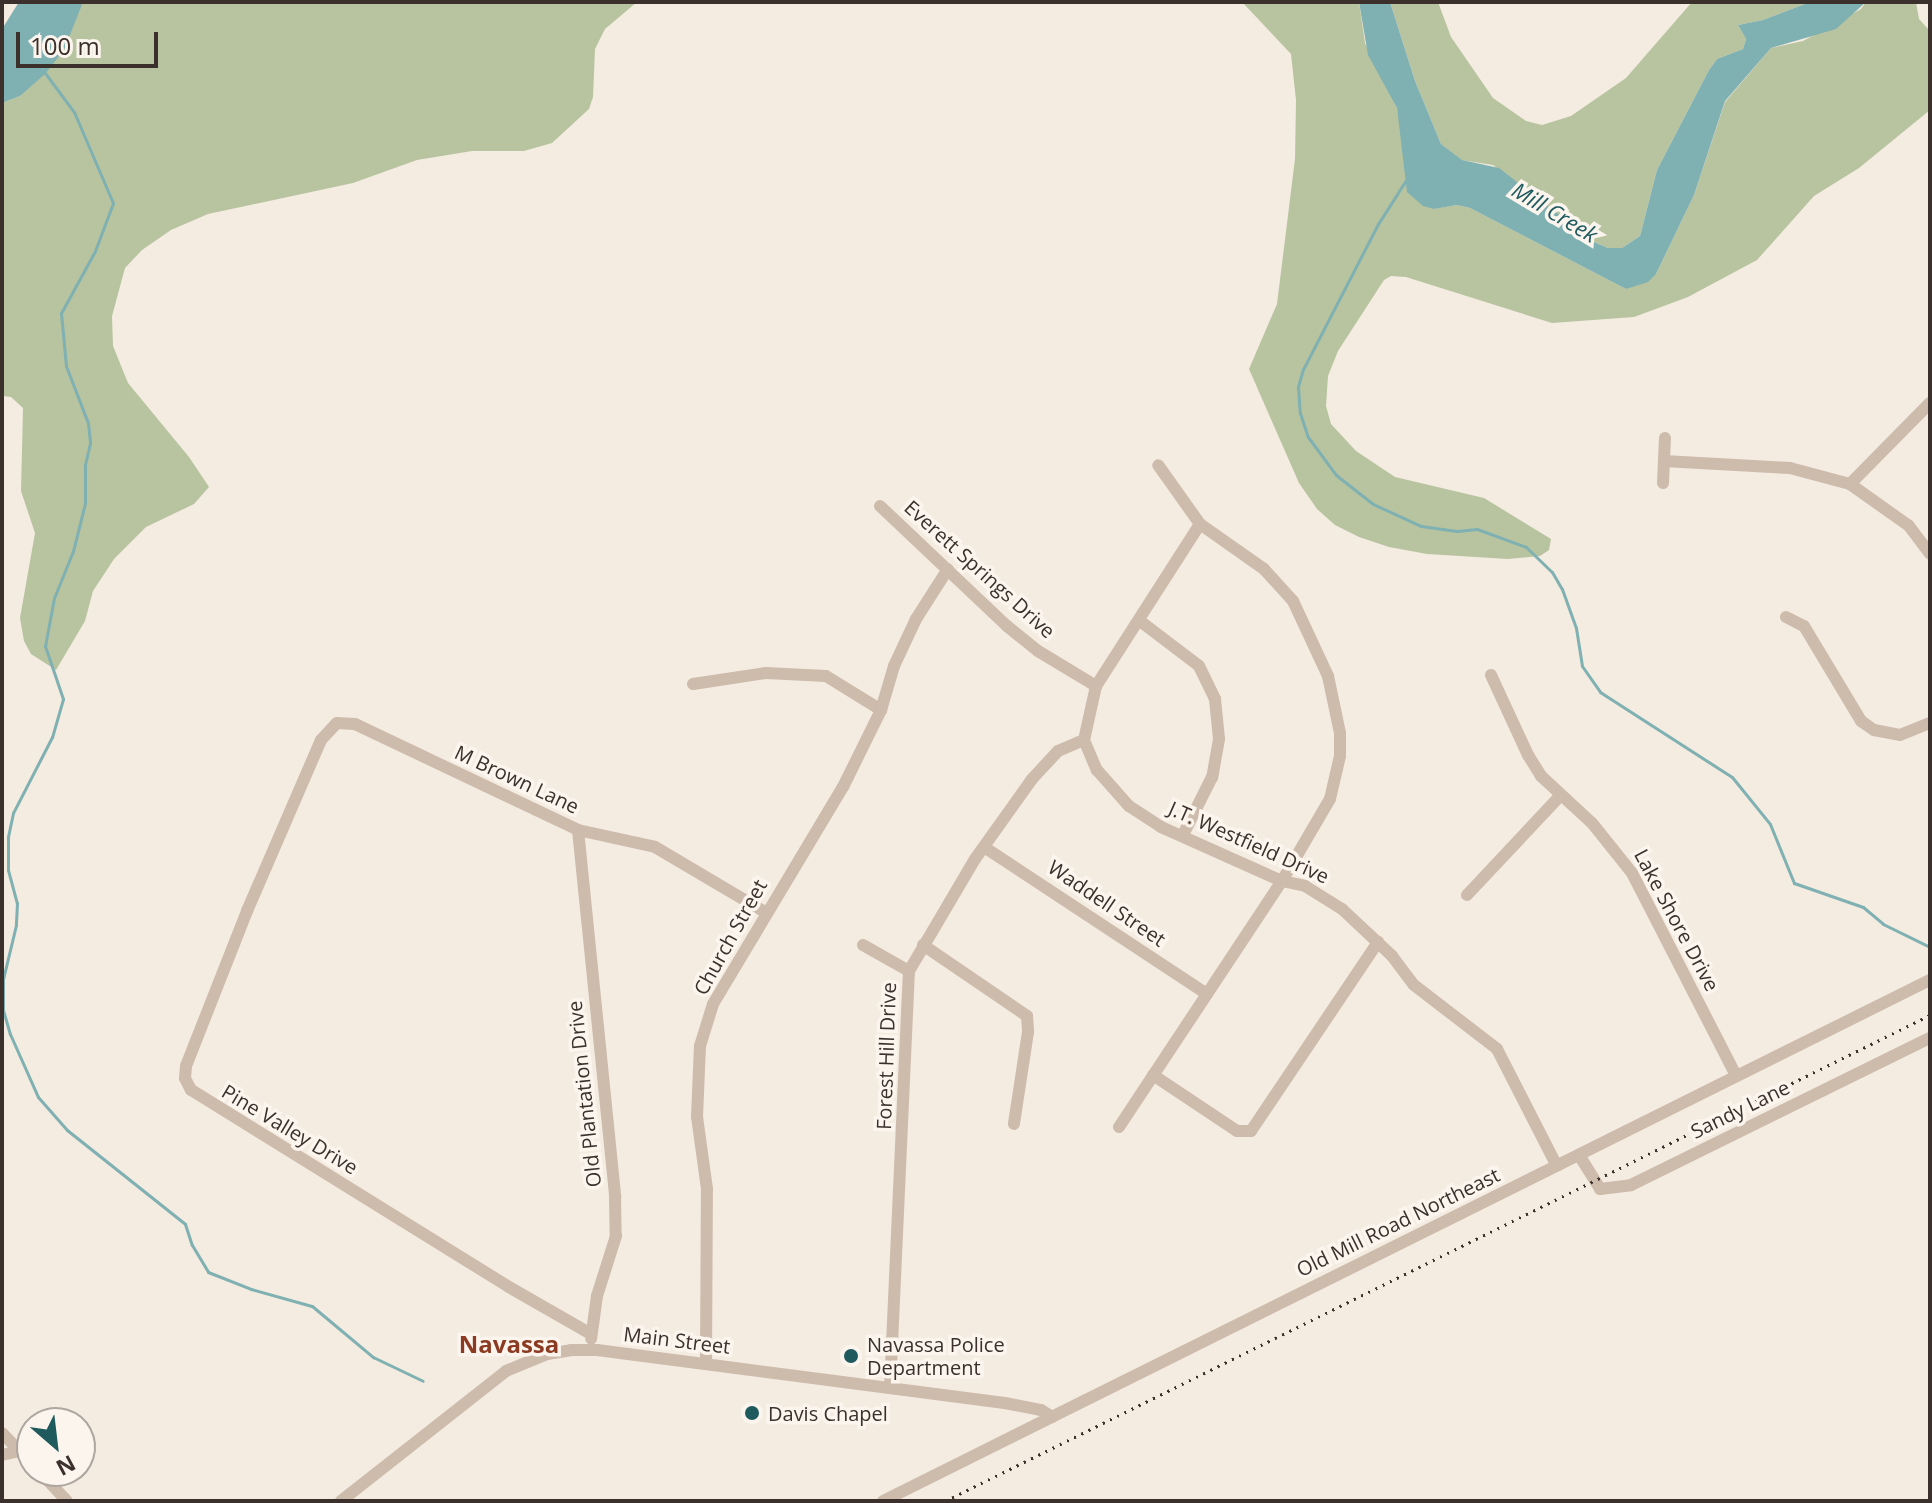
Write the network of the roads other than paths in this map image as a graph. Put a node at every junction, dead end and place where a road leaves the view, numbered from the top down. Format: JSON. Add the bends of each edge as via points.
{"nodes":[{"id":1,"x":1930,"y":403,"type":"edge"},
{"id":2,"x":1665,"y":438,"type":"dead end"},
{"id":3,"x":1664,"y":461,"type":"junction"},
{"id":4,"x":1158,"y":465,"type":"dead end"},
{"id":5,"x":1663,"y":483,"type":"dead end"},
{"id":6,"x":1850,"y":484,"type":"junction"},
{"id":7,"x":880,"y":506,"type":"dead end"},
{"id":8,"x":1200,"y":524,"type":"junction"},
{"id":9,"x":1930,"y":554,"type":"edge"},
{"id":10,"x":948,"y":569,"type":"junction"},
{"id":11,"x":1786,"y":617,"type":"dead end"},
{"id":12,"x":1140,"y":621,"type":"junction"},
{"id":13,"x":1491,"y":675,"type":"dead end"},
{"id":14,"x":693,"y":684,"type":"dead end"},
{"id":15,"x":1096,"y":686,"type":"junction"},
{"id":16,"x":881,"y":710,"type":"junction"},
{"id":17,"x":337,"y":723,"type":"joint"},
{"id":18,"x":1930,"y":723,"type":"edge"},
{"id":19,"x":1084,"y":740,"type":"junction"},
{"id":20,"x":1560,"y":796,"type":"junction"},
{"id":21,"x":578,"y":830,"type":"junction"},
{"id":22,"x":1183,"y":835,"type":"junction"},
{"id":23,"x":984,"y":847,"type":"junction"},
{"id":24,"x":1282,"y":881,"type":"junction"},
{"id":25,"x":1467,"y":895,"type":"dead end"},
{"id":26,"x":765,"y":912,"type":"junction"},
{"id":27,"x":1378,"y":942,"type":"junction"},
{"id":28,"x":863,"y":945,"type":"dead end"},
{"id":29,"x":923,"y":945,"type":"junction"},
{"id":30,"x":909,"y":971,"type":"junction"},
{"id":31,"x":1930,"y":980,"type":"edge"},
{"id":32,"x":1207,"y":994,"type":"junction"},
{"id":33,"x":1930,"y":1038,"type":"edge"},
{"id":34,"x":1153,"y":1075,"type":"junction"},
{"id":35,"x":1736,"y":1075,"type":"junction"},
{"id":36,"x":1014,"y":1124,"type":"dead end"},
{"id":37,"x":1119,"y":1127,"type":"dead end"},
{"id":38,"x":1579,"y":1155,"type":"junction"},
{"id":39,"x":1557,"y":1166,"type":"junction"},
{"id":40,"x":591,"y":1334,"type":"junction"},
{"id":41,"x":591,"y":1350,"type":"junction"},
{"id":42,"x":706,"y":1364,"type":"junction"},
{"id":43,"x":890,"y":1388,"type":"junction"},
{"id":44,"x":1052,"y":1417,"type":"junction"},
{"id":45,"x":341,"y":1501,"type":"edge"},
{"id":46,"x":883,"y":1501,"type":"edge"}],
"edges":[{"from":1,"to":6,"type":"street"},
{"from":2,"to":3,"type":"street"},
{"from":3,"to":5,"type":"street"},
{"from":3,"to":6,"type":"street","via":[[1790,468]]},
{"from":4,"to":8,"type":"street"},
{"from":6,"to":9,"type":"street","via":[[1909,526]]},
{"from":7,"to":10,"type":"street","name":"Everett Springs Drive"},
{"from":8,"to":12,"type":"street"},
{"from":8,"to":24,"type":"street","via":[[1281,585],[1307,626],[1328,676],[1340,733],[1337,778]]},
{"from":10,"to":15,"type":"street","name":"Everett Springs Drive","via":[[1038,651]]},
{"from":10,"to":16,"type":"street","name":"Church Street","via":[[916,619]]},
{"from":11,"to":18,"type":"street","via":[[1804,626],[1861,721],[1874,730],[1900,735]]},
{"from":12,"to":15,"type":"street"},
{"from":12,"to":22,"type":"street","via":[[1199,666],[1215,699],[1219,739],[1212,777]]},
{"from":13,"to":20,"type":"street","name":"Lake Shore Drive","via":[[1528,755]]},
{"from":14,"to":16,"type":"street","via":[[766,673],[826,676]]},
{"from":15,"to":19,"type":"street"},
{"from":16,"to":26,"type":"street","name":"Church Street","via":[[843,787]]},
{"from":17,"to":21,"type":"street","name":"M Brown Lane","via":[[355,724]]},
{"from":17,"to":40,"type":"street","name":"Pine Valley Drive","via":[[321,740],[247,911],[185,1078],[202,1100]]},
{"from":19,"to":22,"type":"street","name":"J.T. Westfield Drive","via":[[1097,770],[1129,806]]},
{"from":19,"to":23,"type":"street","name":"Forest Hill Drive","via":[[1058,751]]},
{"from":20,"to":25,"type":"street"},
{"from":20,"to":35,"type":"street","name":"Lake Shore Drive","via":[[1592,823],[1632,873]]},
{"from":21,"to":26,"type":"street","name":"M Brown Lane","via":[[655,847]]},
{"from":21,"to":40,"type":"street","name":"Old Plantation Drive","via":[[615,1197],[616,1236]]},
{"from":22,"to":24,"type":"street","name":"J.T. Westfield Drive"},
{"from":23,"to":29,"type":"street","name":"Forest Hill Drive"},
{"from":23,"to":32,"type":"street","name":"Waddell Street"},
{"from":24,"to":27,"type":"street","name":"J.T. Westfield Drive","via":[[1326,897]]},
{"from":24,"to":32,"type":"street"},
{"from":26,"to":42,"type":"street","name":"Church Street","via":[[713,1004],[700,1046],[697,1117],[709,1241]]},
{"from":27,"to":34,"type":"street","via":[[1251,1131],[1237,1131]]},
{"from":27,"to":39,"type":"street","name":"J.T. Westfield Drive","via":[[1426,996],[1497,1049]]},
{"from":28,"to":30,"type":"street"},
{"from":29,"to":30,"type":"street","name":"Forest Hill Drive"},
{"from":29,"to":36,"type":"street","via":[[1027,1016]]},
{"from":30,"to":43,"type":"street","name":"Forest Hill Drive"},
{"from":31,"to":35,"type":"street","name":"Old Mill Road Northeast"},
{"from":32,"to":34,"type":"street"},
{"from":33,"to":38,"type":"street","name":"Sandy Lane","via":[[1631,1185],[1600,1189]]},
{"from":34,"to":37,"type":"street"},
{"from":35,"to":38,"type":"street","name":"Old Mill Road Northeast"},
{"from":38,"to":39,"type":"street","name":"Old Mill Road Northeast"},
{"from":39,"to":44,"type":"street","name":"Old Mill Road Northeast"},
{"from":40,"to":41,"type":"street","name":"Old Plantation Drive"},
{"from":41,"to":42,"type":"street","name":"Main Street"},
{"from":41,"to":45,"type":"street","name":"Main Street","via":[[547,1354],[506,1371]]},
{"from":42,"to":43,"type":"street","name":"Main Street"},
{"from":43,"to":44,"type":"street","name":"Main Street","via":[[1029,1407]]},
{"from":44,"to":46,"type":"street","name":"Old Mill Road Northeast"}]}
